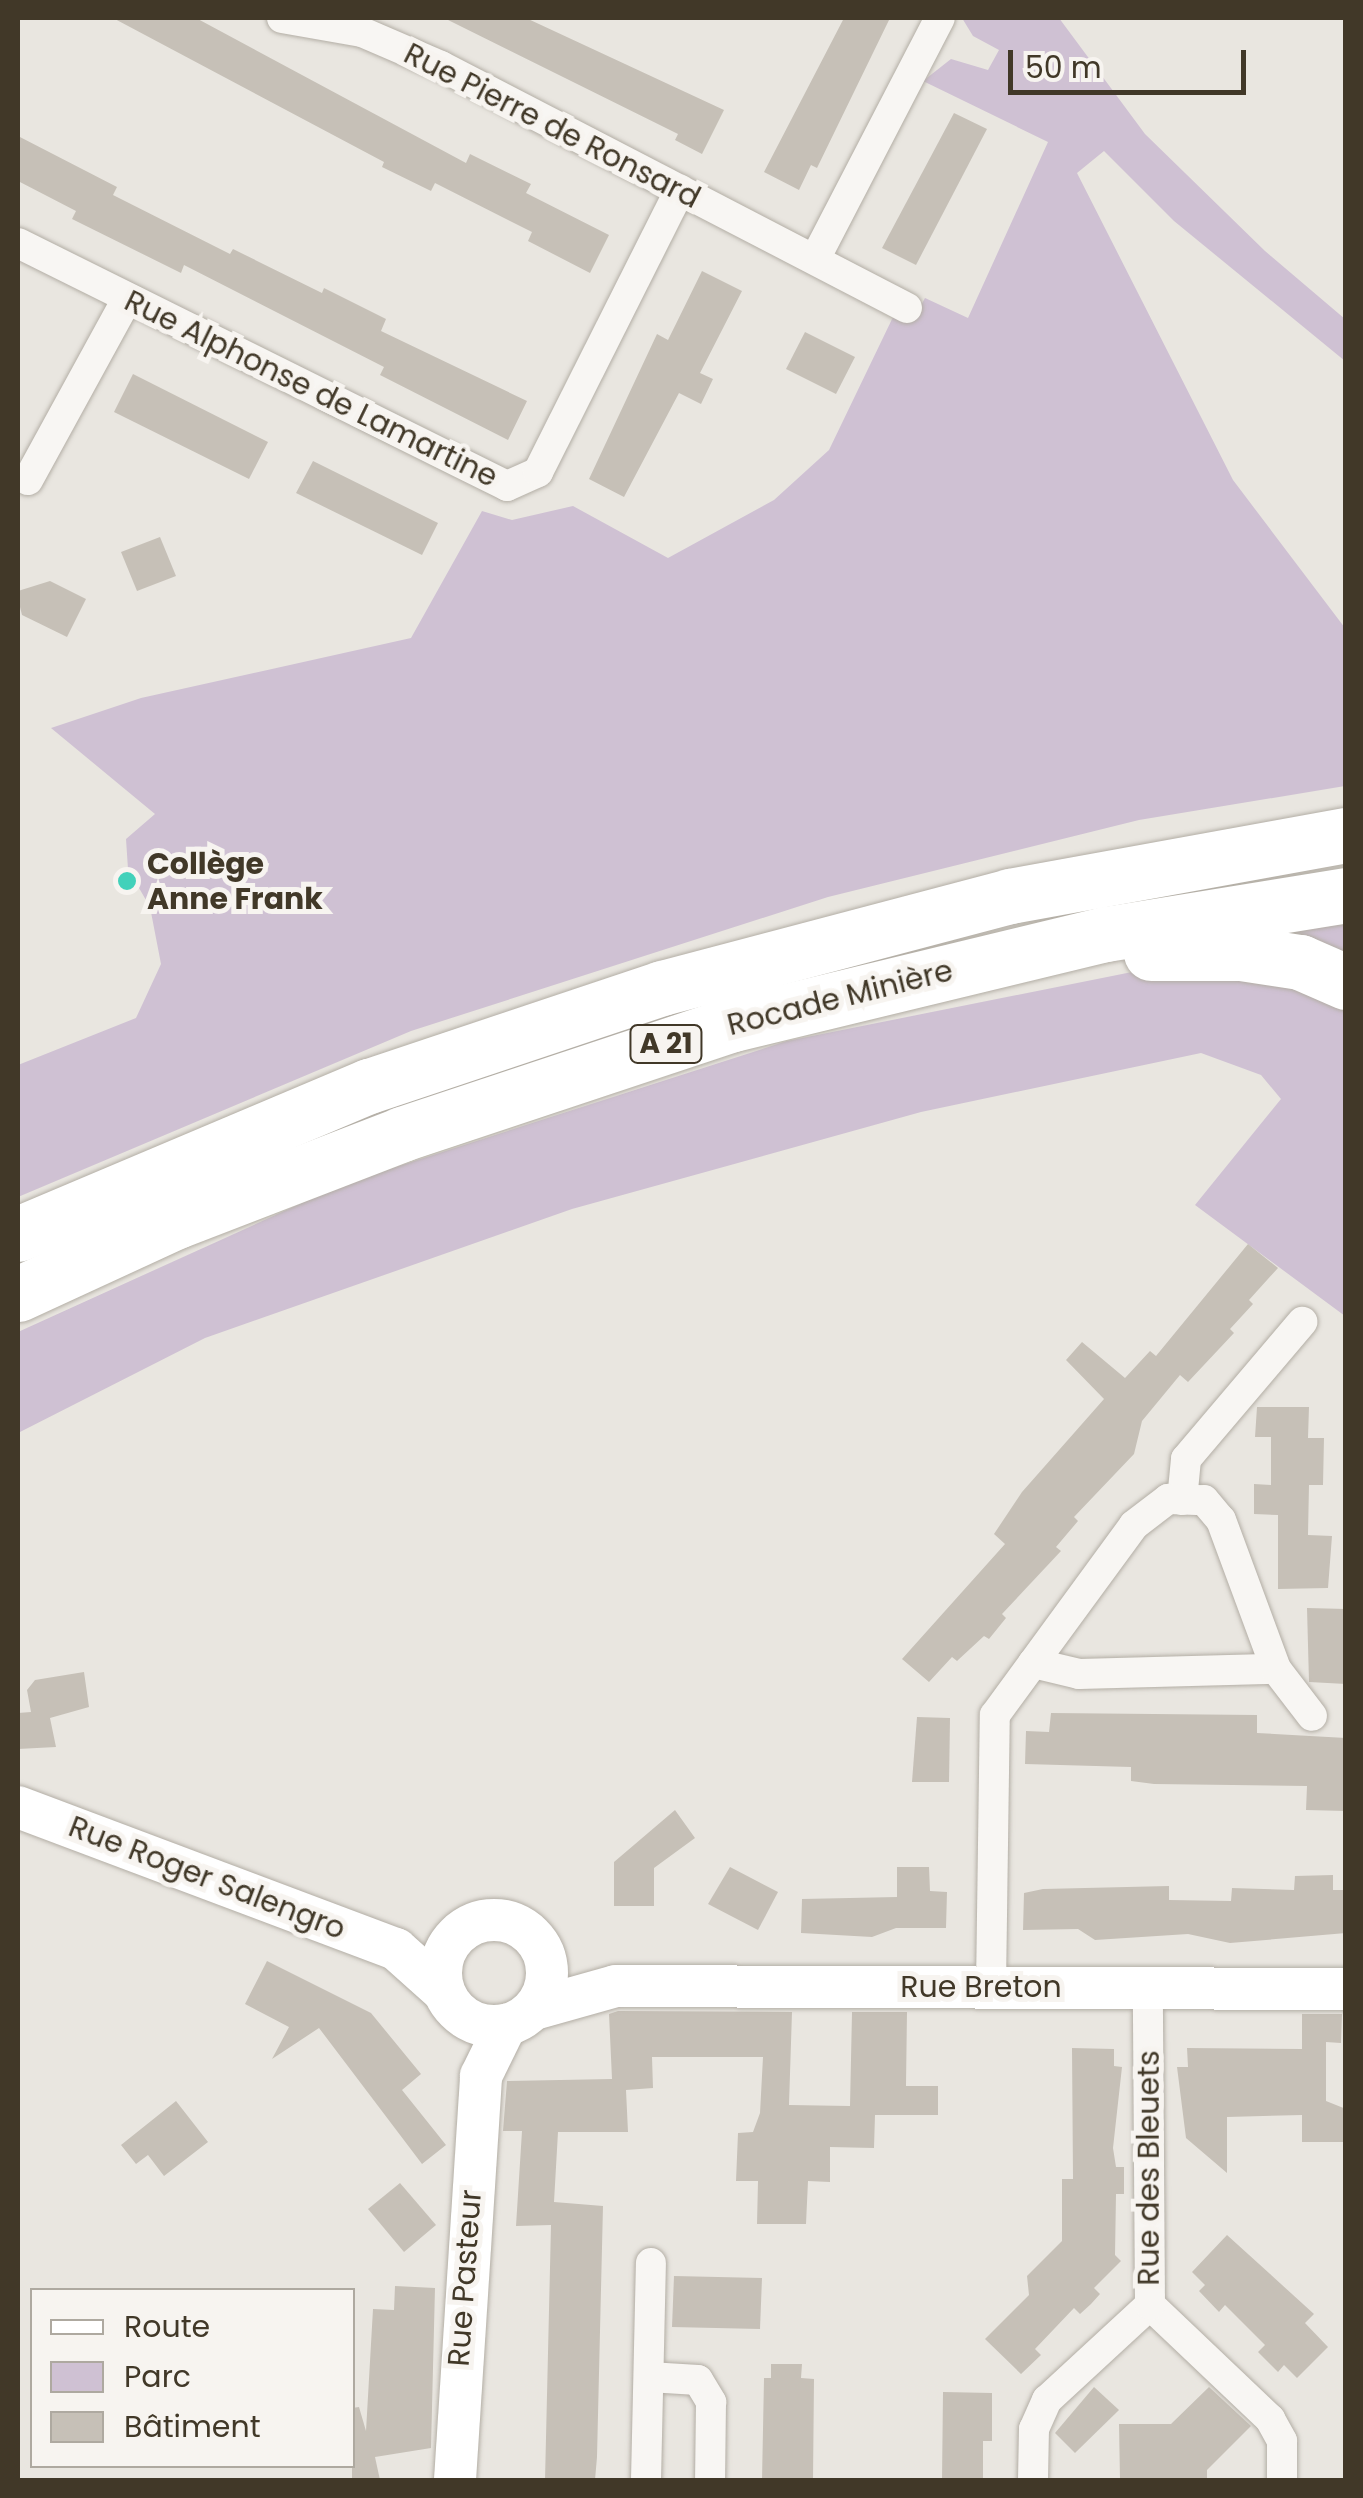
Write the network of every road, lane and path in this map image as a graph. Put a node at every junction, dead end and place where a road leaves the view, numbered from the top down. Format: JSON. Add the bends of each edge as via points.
{"nodes":[{"id":1,"x":282,"y":18,"type":"edge"},
{"id":2,"x":940,"y":18,"type":"edge"},
{"id":3,"x":680,"y":190,"type":"junction"},
{"id":4,"x":18,"y":244,"type":"edge"},
{"id":5,"x":814,"y":259,"type":"junction"},
{"id":6,"x":126,"y":299,"type":"junction"},
{"id":7,"x":907,"y":308,"type":"dead end"},
{"id":8,"x":28,"y":480,"type":"dead end"},
{"id":9,"x":1346,"y":835,"type":"edge"},
{"id":10,"x":1346,"y":895,"type":"edge"},
{"id":11,"x":900,"y":980,"type":"junction"},
{"id":12,"x":1346,"y":982,"type":"edge"},
{"id":13,"x":18,"y":1234,"type":"edge"},
{"id":14,"x":18,"y":1294,"type":"edge"},
{"id":15,"x":1302,"y":1322,"type":"dead end"},
{"id":16,"x":1182,"y":1500,"type":"junction"},
{"id":17,"x":1033,"y":1663,"type":"junction"},
{"id":18,"x":1276,"y":1669,"type":"junction"},
{"id":19,"x":1312,"y":1716,"type":"dead end"},
{"id":20,"x":18,"y":1807,"type":"edge"},
{"id":21,"x":456,"y":1935,"type":"junction"},
{"id":22,"x":539,"y":1943,"type":"junction"},
{"id":23,"x":396,"y":1949,"type":"junction"},
{"id":24,"x":616,"y":1986,"type":"junction"},
{"id":25,"x":991,"y":1987,"type":"junction"},
{"id":26,"x":1148,"y":1988,"type":"junction"},
{"id":27,"x":1346,"y":1990,"type":"edge"},
{"id":28,"x":452,"y":2003,"type":"junction"},
{"id":29,"x":520,"y":2017,"type":"junction"},
{"id":30,"x":481,"y":2076,"type":"junction"},
{"id":31,"x":651,"y":2263,"type":"dead end"},
{"id":32,"x":1150,"y":2305,"type":"junction"},
{"id":33,"x":648,"y":2377,"type":"junction"},
{"id":34,"x":454,"y":2480,"type":"edge"},
{"id":35,"x":646,"y":2480,"type":"edge"},
{"id":36,"x":710,"y":2480,"type":"edge"},
{"id":37,"x":1033,"y":2480,"type":"edge"},
{"id":38,"x":1282,"y":2480,"type":"edge"}],
"edges":[{"from":1,"to":3,"type":"street","name":"Rue Pierre de Ronsard","via":[[362,32],[442,66]]},
{"from":2,"to":5,"type":"street"},
{"from":3,"to":5,"type":"street","name":"Rue Pierre de Ronsard"},
{"from":3,"to":6,"type":"street","name":"Rue Alphonse de Lamartine","via":[[538,472],[507,486]]},
{"from":4,"to":6,"type":"street","name":"Rue Alphonse de Lamartine"},
{"from":5,"to":7,"type":"street","name":"Rue Pierre de Ronsard"},
{"from":6,"to":8,"type":"street"},
{"from":9,"to":13,"type":"highway","name":"Rocade Minière","number":"A 21","via":[[1010,896],[662,988],[370,1086]]},
{"from":10,"to":11,"type":"highway","name":"Rocade Minière","number":"A 21","via":[[1106,934]]},
{"from":11,"to":12,"type":"highway","via":[[1011,976],[1163,951],[1300,962]]},
{"from":11,"to":14,"type":"highway","name":"Rocade Minière","number":"A 21","via":[[588,1068],[402,1134],[178,1221]]},
{"from":15,"to":16,"type":"street","via":[[1186,1459]]},
{"from":16,"to":17,"type":"street","via":[[1168,1499],[1134,1525]]},
{"from":16,"to":18,"type":"street","via":[[1204,1500],[1221,1520]]},
{"from":17,"to":18,"type":"street","via":[[1080,1674]]},
{"from":17,"to":25,"type":"street","via":[[995,1714]]},
{"from":18,"to":19,"type":"street"},
{"from":20,"to":23,"type":"main road","name":"Rue Roger Salengro"},
{"from":21,"to":22,"type":"main road","via":[[471,1924],[508,1921]]},
{"from":21,"to":23,"type":"main road"},
{"from":21,"to":28,"type":"main road","via":[[440,1972]]},
{"from":22,"to":24,"type":"main road","name":"Rue Breton"},
{"from":22,"to":29,"type":"main road","via":[[548,1977]]},
{"from":23,"to":28,"type":"main road","name":"Rue Roger Salengro"},
{"from":24,"to":25,"type":"main road","name":"Rue Breton"},
{"from":24,"to":29,"type":"main road","name":"Rue Breton"},
{"from":25,"to":26,"type":"main road","name":"Rue Breton"},
{"from":26,"to":27,"type":"main road","name":"Rue Breton"},
{"from":26,"to":32,"type":"street","name":"Rue des Bleuets"},
{"from":28,"to":29,"type":"main road","via":[[474,2023]]},
{"from":28,"to":30,"type":"main road","name":"Rue Pasteur"},
{"from":29,"to":30,"type":"main road","name":"Rue Pasteur"},
{"from":30,"to":34,"type":"main road","name":"Rue Pasteur"},
{"from":31,"to":33,"type":"street"},
{"from":32,"to":37,"type":"street","name":"Rue des Bleuets","via":[[1047,2400],[1034,2429]]},
{"from":32,"to":38,"type":"street","via":[[1270,2418],[1282,2441]]},
{"from":33,"to":35,"type":"street"},
{"from":33,"to":36,"type":"street","via":[[698,2380],[711,2402]]}]}
